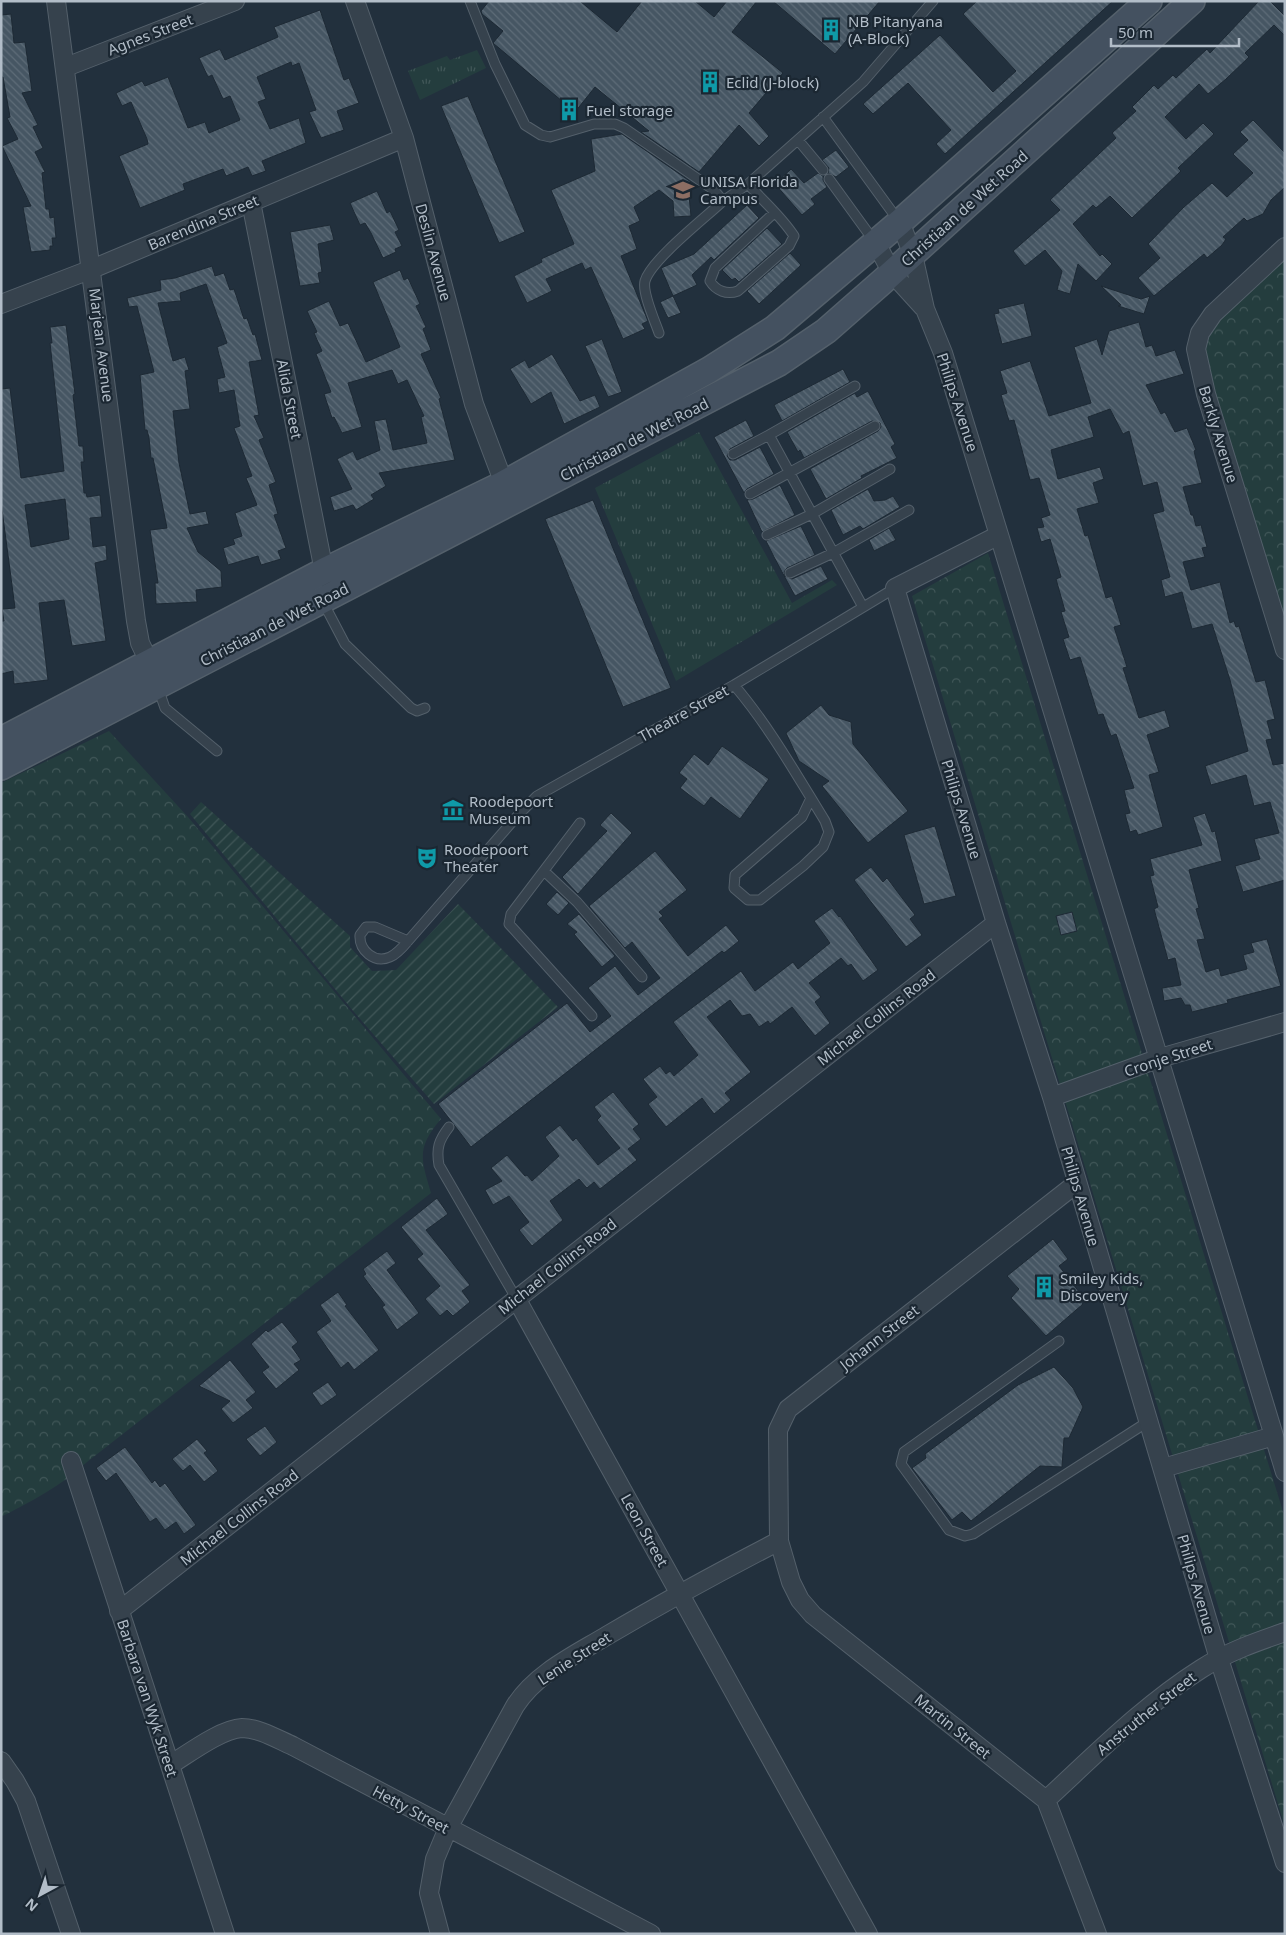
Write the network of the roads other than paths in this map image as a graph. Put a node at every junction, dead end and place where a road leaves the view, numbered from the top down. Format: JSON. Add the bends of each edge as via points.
{"nodes":[{"id":1,"x":56,"y":1,"type":"edge"},
{"id":2,"x":235,"y":1,"type":"edge"},
{"id":3,"x":355,"y":1,"type":"edge"},
{"id":4,"x":470,"y":1,"type":"edge"},
{"id":5,"x":933,"y":1,"type":"edge"},
{"id":6,"x":1149,"y":1,"type":"edge"},
{"id":7,"x":1182,"y":5,"type":"edge"},
{"id":8,"x":66,"y":67,"type":"junction"},
{"id":9,"x":823,"y":117,"type":"junction"},
{"id":10,"x":404,"y":138,"type":"junction"},
{"id":11,"x":798,"y":140,"type":"junction"},
{"id":12,"x":823,"y":170,"type":"dead end"},
{"id":13,"x":829,"y":179,"type":"dead end"},
{"id":14,"x":748,"y":184,"type":"junction"},
{"id":15,"x":723,"y":201,"type":"junction"},
{"id":16,"x":251,"y":202,"type":"junction"},
{"id":17,"x":774,"y":213,"type":"junction"},
{"id":18,"x":900,"y":222,"type":"junction"},
{"id":19,"x":876,"y":243,"type":"junction"},
{"id":20,"x":1285,"y":247,"type":"edge"},
{"id":21,"x":913,"y":255,"type":"junction"},
{"id":22,"x":92,"y":269,"type":"junction"},
{"id":23,"x":892,"y":273,"type":"junction"},
{"id":24,"x":1,"y":304,"type":"edge"},
{"id":25,"x":924,"y":309,"type":"junction"},
{"id":26,"x":659,"y":333,"type":"dead end"},
{"id":27,"x":855,"y":386,"type":"dead end"},
{"id":28,"x":875,"y":426,"type":"dead end"},
{"id":29,"x":769,"y":435,"type":"junction"},
{"id":30,"x":733,"y":454,"type":"dead end"},
{"id":31,"x":890,"y":469,"type":"dead end"},
{"id":32,"x":790,"y":473,"type":"junction"},
{"id":33,"x":507,"y":493,"type":"junction"},
{"id":34,"x":750,"y":494,"type":"dead end"},
{"id":35,"x":908,"y":510,"type":"dead end"},
{"id":36,"x":812,"y":514,"type":"junction"},
{"id":37,"x":767,"y":535,"type":"dead end"},
{"id":38,"x":999,"y":535,"type":"junction"},
{"id":39,"x":833,"y":553,"type":"junction"},
{"id":40,"x":324,"y":571,"type":"junction"},
{"id":41,"x":790,"y":573,"type":"dead end"},
{"id":42,"x":895,"y":588,"type":"junction"},
{"id":43,"x":329,"y":596,"type":"junction"},
{"id":44,"x":863,"y":607,"type":"junction"},
{"id":45,"x":1285,"y":650,"type":"edge"},
{"id":46,"x":148,"y":662,"type":"junction"},
{"id":47,"x":159,"y":684,"type":"junction"},
{"id":48,"x":734,"y":685,"type":"junction"},
{"id":49,"x":425,"y":708,"type":"dead end"},
{"id":50,"x":1,"y":740,"type":"edge"},
{"id":51,"x":217,"y":751,"type":"dead end"},
{"id":52,"x":1,"y":767,"type":"edge"},
{"id":53,"x":811,"y":798,"type":"junction"},
{"id":54,"x":580,"y":823,"type":"dead end"},
{"id":55,"x":544,"y":871,"type":"junction"},
{"id":56,"x":996,"y":923,"type":"junction"},
{"id":57,"x":408,"y":941,"type":"junction"},
{"id":58,"x":642,"y":977,"type":"dead end"},
{"id":59,"x":592,"y":1016,"type":"dead end"},
{"id":60,"x":1285,"y":1022,"type":"edge"},
{"id":61,"x":1160,"y":1058,"type":"junction"},
{"id":62,"x":1052,"y":1097,"type":"junction"},
{"id":63,"x":449,"y":1127,"type":"dead end"},
{"id":64,"x":1077,"y":1183,"type":"junction"},
{"id":65,"x":516,"y":1298,"type":"junction"},
{"id":66,"x":1059,"y":1341,"type":"dead end"},
{"id":67,"x":1149,"y":1421,"type":"junction"},
{"id":68,"x":1274,"y":1436,"type":"junction"},
{"id":69,"x":71,"y":1461,"type":"dead end"},
{"id":70,"x":1163,"y":1468,"type":"junction"},
{"id":71,"x":1285,"y":1472,"type":"edge"},
{"id":72,"x":779,"y":1541,"type":"junction"},
{"id":73,"x":680,"y":1593,"type":"junction"},
{"id":74,"x":119,"y":1611,"type":"junction"},
{"id":75,"x":1285,"y":1632,"type":"edge"},
{"id":76,"x":1219,"y":1659,"type":"junction"},
{"id":77,"x":1,"y":1760,"type":"edge"},
{"id":78,"x":170,"y":1765,"type":"junction"},
{"id":79,"x":1046,"y":1800,"type":"junction"},
{"id":80,"x":448,"y":1828,"type":"junction"},
{"id":81,"x":1285,"y":1863,"type":"edge"},
{"id":82,"x":71,"y":1934,"type":"edge"},
{"id":83,"x":225,"y":1934,"type":"edge"},
{"id":84,"x":440,"y":1934,"type":"edge"},
{"id":85,"x":650,"y":1934,"type":"edge"},
{"id":86,"x":868,"y":1934,"type":"edge"},
{"id":87,"x":1097,"y":1934,"type":"edge"}],
"edges":[{"from":1,"to":8,"type":"street","name":"Marjean Avenue"},
{"from":2,"to":8,"type":"street","name":"Agnes Street"},
{"from":3,"to":10,"type":"street","name":"Deslin Avenue"},
{"from":4,"to":15,"type":"lane","via":[[495,64],[525,125],[550,137],[594,124],[615,124],[714,190]]},
{"from":5,"to":9,"type":"lane","via":[[864,82]]},
{"from":6,"to":18,"type":"main road","name":"Christiaan de Wet Road"},
{"from":7,"to":21,"type":"main road","name":"Christiaan de Wet Road"},
{"from":8,"to":22,"type":"street","name":"Marjean Avenue"},
{"from":9,"to":11,"type":"lane"},
{"from":9,"to":18,"type":"lane"},
{"from":10,"to":16,"type":"street","name":"Barendina Street"},
{"from":10,"to":33,"type":"street","name":"Deslin Avenue","via":[[474,404]]},
{"from":11,"to":12,"type":"lane"},
{"from":11,"to":14,"type":"lane"},
{"from":13,"to":19,"type":"lane"},
{"from":14,"to":15,"type":"lane"},
{"from":14,"to":17,"type":"lane"},
{"from":15,"to":26,"type":"lane","via":[[663,256],[648,275],[645,290]]},
{"from":16,"to":22,"type":"street","name":"Barendina Street"},
{"from":16,"to":40,"type":"street","name":"Alida Street"},
{"from":17,"to":17,"type":"lane","via":[[794,236],[789,246],[738,291],[728,293],[717,289],[710,281],[715,268]]},
{"from":18,"to":19,"type":"main road","name":"Christiaan de Wet Road"},
{"from":18,"to":21,"type":"street","name":"Philips Avenue"},
{"from":19,"to":23,"type":"street","name":"Philips Avenue"},
{"from":19,"to":33,"type":"main road","name":"Christiaan de Wet Road","via":[[753,343]]},
{"from":20,"to":45,"type":"street","name":"Barkly Avenue","via":[[1212,314],[1200,333],[1196,349],[1206,394]]},
{"from":21,"to":23,"type":"main road","name":"Christiaan de Wet Road"},
{"from":21,"to":25,"type":"street","name":"Philips Avenue"},
{"from":22,"to":24,"type":"street","name":"Barendina Street"},
{"from":22,"to":46,"type":"street","name":"Marjean Avenue","via":[[136,621],[140,644]]},
{"from":23,"to":25,"type":"street","name":"Philips Avenue"},
{"from":23,"to":33,"type":"main road","name":"Christiaan de Wet Road","via":[[826,330],[779,363]]},
{"from":25,"to":38,"type":"street","name":"Philips Avenue","via":[[943,353]]},
{"from":27,"to":29,"type":"lane"},
{"from":28,"to":32,"type":"lane"},
{"from":29,"to":30,"type":"lane"},
{"from":29,"to":32,"type":"lane"},
{"from":31,"to":36,"type":"lane"},
{"from":32,"to":34,"type":"lane"},
{"from":32,"to":36,"type":"lane"},
{"from":33,"to":40,"type":"main road","name":"Christiaan de Wet Road"},
{"from":33,"to":43,"type":"main road","name":"Christiaan de Wet Road"},
{"from":35,"to":39,"type":"lane"},
{"from":36,"to":37,"type":"lane"},
{"from":36,"to":39,"type":"lane"},
{"from":38,"to":42,"type":"street","name":"Theatre Street"},
{"from":38,"to":61,"type":"street","name":"Philips Avenue"},
{"from":39,"to":41,"type":"lane"},
{"from":39,"to":44,"type":"lane"},
{"from":40,"to":43,"type":"street","name":"Alida Street"},
{"from":40,"to":46,"type":"main road","name":"Christiaan de Wet Road"},
{"from":42,"to":44,"type":"lane","name":"Theatre Street"},
{"from":42,"to":56,"type":"street","name":"Philips Avenue"},
{"from":43,"to":47,"type":"main road","name":"Christiaan de Wet Road"},
{"from":43,"to":49,"type":"lane","via":[[345,644],[411,708],[418,711]]},
{"from":44,"to":48,"type":"lane","name":"Theatre Street"},
{"from":46,"to":47,"type":"street","name":"Marjean Avenue"},
{"from":46,"to":50,"type":"main road","name":"Christiaan de Wet Road"},
{"from":47,"to":51,"type":"lane","via":[[165,708]]},
{"from":47,"to":52,"type":"main road","name":"Christiaan de Wet Road"},
{"from":48,"to":53,"type":"lane","via":[[752,706]]},
{"from":48,"to":57,"type":"lane","name":"Theatre Street","via":[[538,796]]},
{"from":53,"to":53,"type":"lane","via":[[829,832],[823,847],[760,900],[744,898],[734,888],[735,875],[802,817]]},
{"from":54,"to":55,"type":"lane"},
{"from":55,"to":58,"type":"lane","via":[[577,902]]},
{"from":55,"to":59,"type":"lane","via":[[511,914],[509,924]]},
{"from":56,"to":62,"type":"street","name":"Philips Avenue"},
{"from":56,"to":65,"type":"street","name":"Michael Collins Road"},
{"from":57,"to":57,"type":"lane","name":"Theatre Street","via":[[375,927],[366,927],[360,935],[364,950],[377,958],[391,957]]},
{"from":60,"to":61,"type":"street","name":"Cronje Street"},
{"from":61,"to":62,"type":"street","name":"Cronje Street"},
{"from":61,"to":68,"type":"street","name":"Philips Avenue"},
{"from":62,"to":64,"type":"street","name":"Philips Avenue"},
{"from":63,"to":65,"type":"lane","name":"Leon Street","via":[[436,1151],[439,1165]]},
{"from":64,"to":67,"type":"street","name":"Philips Avenue"},
{"from":64,"to":72,"type":"street","name":"Johann Street","via":[[788,1409],[778,1430]]},
{"from":65,"to":73,"type":"street","name":"Leon Street"},
{"from":65,"to":74,"type":"street","name":"Michael Collins Road"},
{"from":66,"to":67,"type":"lane","via":[[904,1452],[901,1464],[948,1530],[965,1536],[973,1534]]},
{"from":67,"to":70,"type":"street","name":"Philips Avenue"},
{"from":68,"to":70,"type":"street"},
{"from":68,"to":71,"type":"street","name":"Philips Avenue"},
{"from":69,"to":74,"type":"street","name":"Barbara van Wyk Street"},
{"from":70,"to":76,"type":"street","name":"Philips Avenue"},
{"from":72,"to":73,"type":"street","name":"Lenie Street"},
{"from":72,"to":79,"type":"street","name":"Martin Street","via":[[791,1582],[813,1615]]},
{"from":73,"to":80,"type":"street","name":"Lenie Street","via":[[555,1667],[528,1688]]},
{"from":73,"to":86,"type":"street","name":"Leon Street"},
{"from":74,"to":78,"type":"street","name":"Barbara van Wyk Street"},
{"from":75,"to":76,"type":"street","name":"Anstruther Street"},
{"from":76,"to":79,"type":"street","name":"Anstruther Street","via":[[1201,1668],[1151,1706]]},
{"from":76,"to":81,"type":"street","name":"Philips Avenue"},
{"from":77,"to":82,"type":"street","via":[[26,1801]]},
{"from":78,"to":80,"type":"street","name":"Hetty Street","via":[[229,1731],[252,1729],[293,1746]]},
{"from":78,"to":83,"type":"street","name":"Barbara van Wyk Street"},
{"from":79,"to":87,"type":"street"},
{"from":80,"to":84,"type":"street","name":"Lenie Street","via":[[430,1881],[431,1905]]},
{"from":80,"to":85,"type":"street","name":"Hetty Street"}]}
